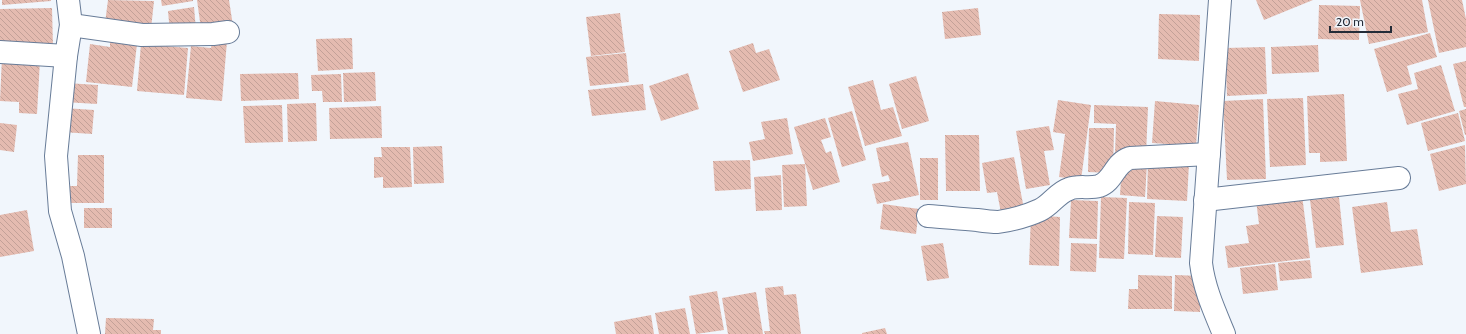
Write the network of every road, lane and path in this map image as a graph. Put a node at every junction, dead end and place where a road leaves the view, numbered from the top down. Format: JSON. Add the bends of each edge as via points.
{"nodes":[{"id":1,"x":68,"y":0,"type":"edge"},
{"id":2,"x":1220,"y":0,"type":"edge"},
{"id":3,"x":71,"y":25,"type":"junction"},
{"id":4,"x":228,"y":32,"type":"dead end"},
{"id":5,"x":0,"y":52,"type":"edge"},
{"id":6,"x":66,"y":56,"type":"junction"},
{"id":7,"x":1209,"y":154,"type":"junction"},
{"id":8,"x":1399,"y":178,"type":"dead end"},
{"id":9,"x":1205,"y":200,"type":"junction"},
{"id":10,"x":928,"y":216,"type":"dead end"},
{"id":11,"x":89,"y":334,"type":"edge"},
{"id":12,"x":1224,"y":334,"type":"edge"}],
"edges":[{"from":1,"to":3,"type":"street"},
{"from":2,"to":7,"type":"street"},
{"from":3,"to":4,"type":"street","via":[[142,35]]},
{"from":3,"to":6,"type":"street"},
{"from":5,"to":6,"type":"street"},
{"from":6,"to":11,"type":"street","via":[[56,156],[60,210],[73,256]]},
{"from":7,"to":9,"type":"street"},
{"from":7,"to":10,"type":"street","via":[[1123,160],[1110,178],[1100,186],[1077,186],[1068,189],[1042,209],[1011,219],[997,222]]},
{"from":8,"to":9,"type":"street"},
{"from":9,"to":12,"type":"street","via":[[1201,263],[1203,281]]}]}
